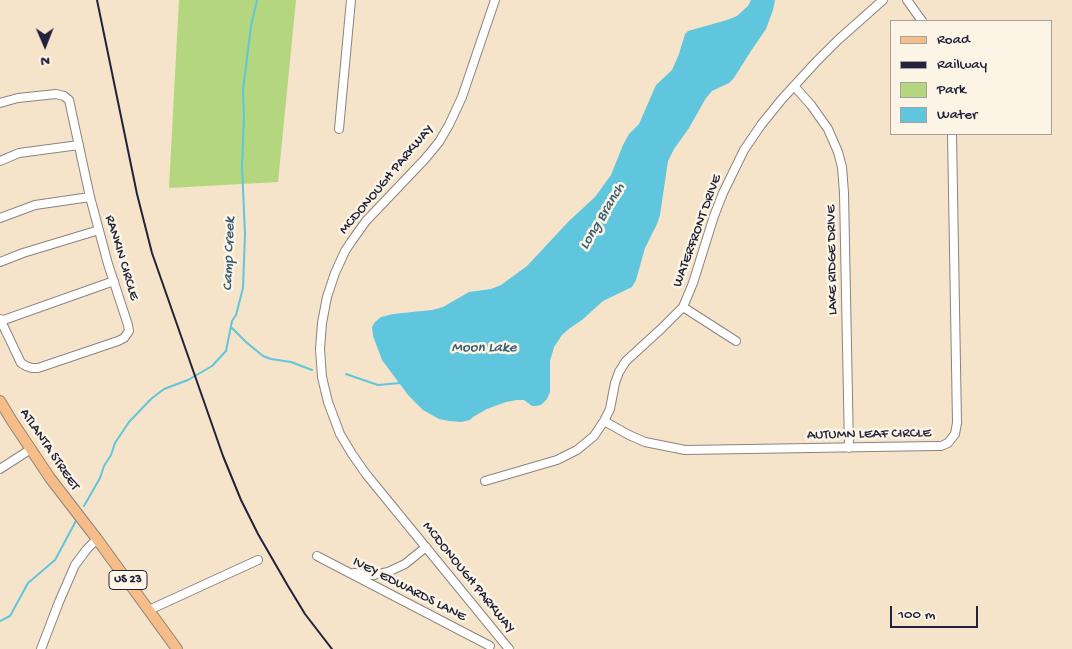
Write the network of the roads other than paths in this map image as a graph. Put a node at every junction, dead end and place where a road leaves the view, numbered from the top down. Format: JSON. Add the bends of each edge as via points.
{"nodes":[{"id":1,"x":351,"y":0,"type":"edge"},
{"id":2,"x":495,"y":0,"type":"edge"},
{"id":3,"x":883,"y":0,"type":"edge"},
{"id":4,"x":906,"y":0,"type":"edge"},
{"id":5,"x":921,"y":20,"type":"edge"},
{"id":6,"x":794,"y":86,"type":"junction"},
{"id":7,"x":0,"y":103,"type":"edge"},
{"id":8,"x":339,"y":129,"type":"dead end"},
{"id":9,"x":952,"y":135,"type":"edge"},
{"id":10,"x":79,"y":145,"type":"junction"},
{"id":11,"x":0,"y":161,"type":"edge"},
{"id":12,"x":90,"y":197,"type":"junction"},
{"id":13,"x":0,"y":218,"type":"edge"},
{"id":14,"x":98,"y":230,"type":"junction"},
{"id":15,"x":0,"y":262,"type":"edge"},
{"id":16,"x":114,"y":281,"type":"junction"},
{"id":17,"x":683,"y":307,"type":"junction"},
{"id":18,"x":0,"y":320,"type":"edge"},
{"id":19,"x":736,"y":341,"type":"dead end"},
{"id":20,"x":0,"y":401,"type":"edge"},
{"id":21,"x":604,"y":421,"type":"junction"},
{"id":22,"x":849,"y":448,"type":"junction"},
{"id":23,"x":30,"y":449,"type":"junction"},
{"id":24,"x":0,"y":469,"type":"edge"},
{"id":25,"x":486,"y":481,"type":"dead end"},
{"id":26,"x":97,"y":539,"type":"junction"},
{"id":27,"x":426,"y":547,"type":"junction"},
{"id":28,"x":317,"y":556,"type":"dead end"},
{"id":29,"x":258,"y":560,"type":"dead end"},
{"id":30,"x":351,"y":573,"type":"junction"},
{"id":31,"x":149,"y":610,"type":"junction"},
{"id":32,"x":490,"y":646,"type":"dead end"},
{"id":33,"x":41,"y":649,"type":"edge"},
{"id":34,"x":177,"y":649,"type":"edge"},
{"id":35,"x":509,"y":649,"type":"edge"}],
"edges":[{"from":1,"to":8,"type":"street"},
{"from":2,"to":27,"type":"street","name":"MCDONOUGH PARKWAY","via":[[452,120],[429,154],[366,221],[351,242],[330,284],[322,323],[322,377],[340,434],[359,464]]},
{"from":3,"to":6,"type":"street","name":"WATERFRONT DRIVE","via":[[838,40]]},
{"from":4,"to":5,"type":"street"},
{"from":6,"to":17,"type":"street","name":"WATERFRONT DRIVE","via":[[761,126],[734,169]]},
{"from":6,"to":22,"type":"street","name":"LAKE RIDGE DRIVE","via":[[828,129],[842,167]]},
{"from":7,"to":10,"type":"street","name":"RANKIN CIRCLE","via":[[56,94],[68,98]]},
{"from":9,"to":22,"type":"street","name":"AUTUMN LEAF CIRCLE","via":[[955,434],[941,446]]},
{"from":10,"to":11,"type":"street","via":[[19,153]]},
{"from":10,"to":12,"type":"street","name":"RANKIN CIRCLE"},
{"from":12,"to":13,"type":"street","via":[[40,204]]},
{"from":12,"to":14,"type":"street","name":"RANKIN CIRCLE"},
{"from":14,"to":15,"type":"street"},
{"from":14,"to":16,"type":"street","name":"RANKIN CIRCLE"},
{"from":16,"to":18,"type":"street"},
{"from":16,"to":18,"type":"street","name":"RANKIN CIRCLE","via":[[129,328],[126,336],[118,341],[38,368],[29,368],[22,362]]},
{"from":17,"to":19,"type":"street"},
{"from":17,"to":21,"type":"street","name":"WATERFRONT DRIVE","via":[[622,366]]},
{"from":20,"to":23,"type":"main road","name":"ATLANTA STREET","number":"US 23"},
{"from":21,"to":22,"type":"street","name":"AUTUMN LEAF CIRCLE","via":[[644,442],[685,450]]},
{"from":21,"to":25,"type":"street","name":"WATERFRONT DRIVE","via":[[594,436],[577,450],[557,460]]},
{"from":23,"to":24,"type":"street"},
{"from":23,"to":26,"type":"main road","name":"ATLANTA STREET","number":"US 23"},
{"from":26,"to":31,"type":"main road","number":"US 23"},
{"from":26,"to":33,"type":"street","via":[[75,565]]},
{"from":27,"to":30,"type":"street","via":[[405,564],[388,572],[373,575]]},
{"from":27,"to":35,"type":"street","name":"MCDONOUGH PARKWAY"},
{"from":28,"to":30,"type":"street","name":"IVEY EDWARDS LANE"},
{"from":29,"to":31,"type":"street"},
{"from":30,"to":32,"type":"street","name":"IVEY EDWARDS LANE"},
{"from":31,"to":34,"type":"main road","number":"US 23"}]}
